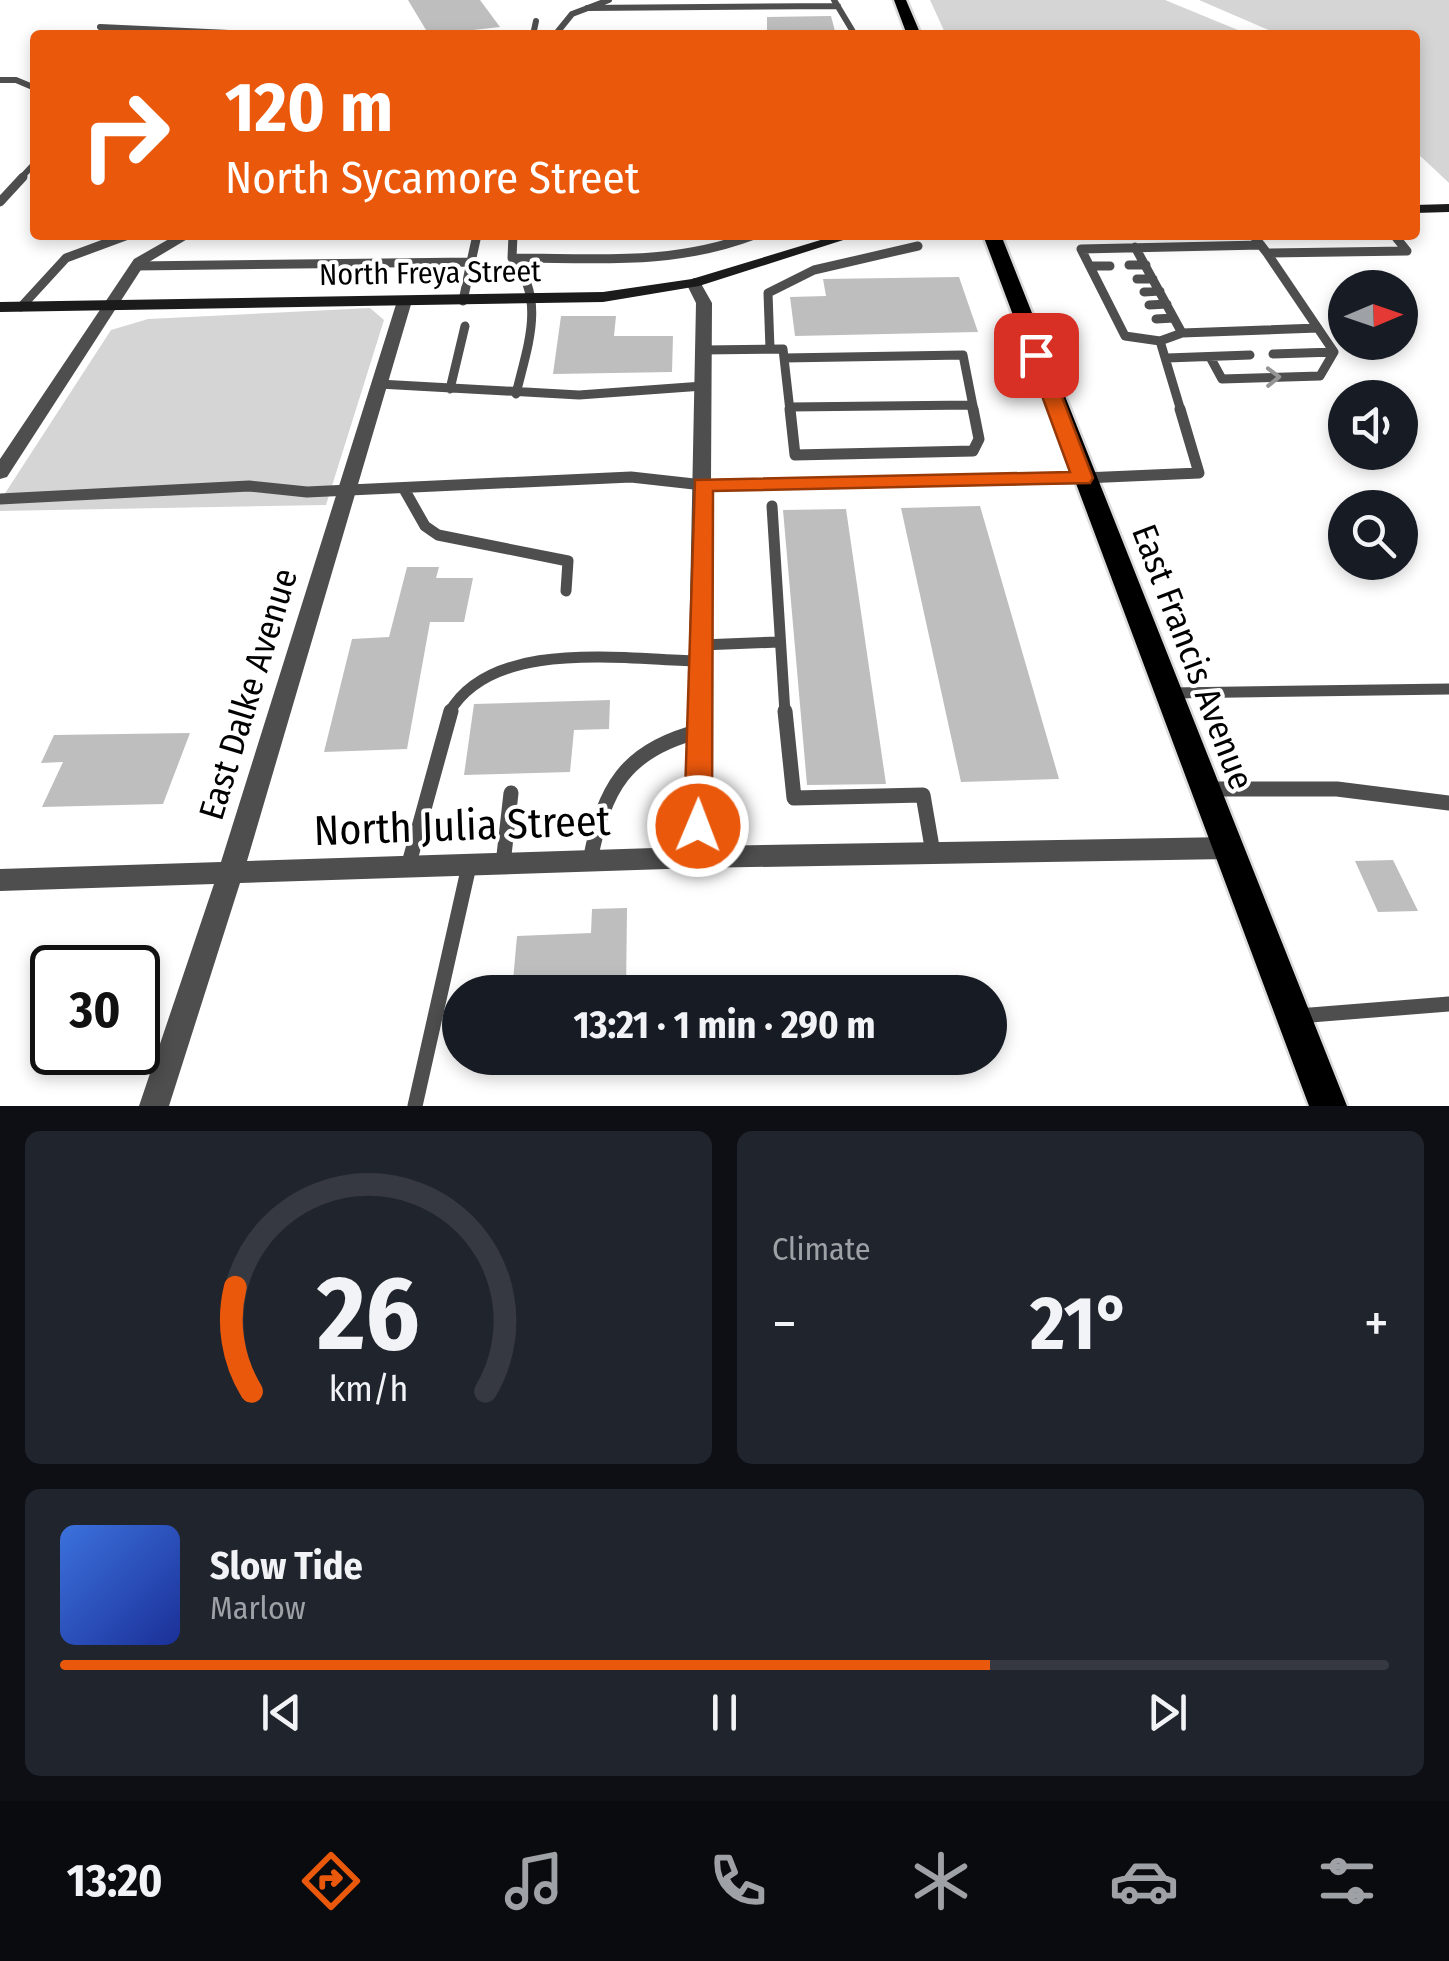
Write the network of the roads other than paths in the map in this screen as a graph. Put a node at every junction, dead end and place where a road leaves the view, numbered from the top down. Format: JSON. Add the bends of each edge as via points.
{"nodes":[{"id":1,"x":609,"y":0,"type":"edge"},
{"id":2,"x":900,"y":0,"type":"edge"},
{"id":3,"x":836,"y":3,"type":"edge"},
{"id":4,"x":587,"y":8,"type":"junction"},
{"id":5,"x":536,"y":20,"type":"dead end"},
{"id":6,"x":100,"y":27,"type":"dead end"},
{"id":7,"x":164,"y":30,"type":"edge"},
{"id":8,"x":535,"y":30,"type":"edge"},
{"id":9,"x":559,"y":30,"type":"edge"},
{"id":10,"x":852,"y":30,"type":"edge"},
{"id":11,"x":912,"y":30,"type":"edge"},
{"id":12,"x":0,"y":80,"type":"edge"},
{"id":13,"x":30,"y":86,"type":"edge"},
{"id":14,"x":30,"y":169,"type":"edge"},
{"id":15,"x":0,"y":202,"type":"edge"},
{"id":16,"x":1449,"y":208,"type":"edge"},
{"id":17,"x":1420,"y":209,"type":"edge"},
{"id":18,"x":110,"y":240,"type":"edge"},
{"id":19,"x":172,"y":240,"type":"edge"},
{"id":20,"x":476,"y":240,"type":"edge"},
{"id":21,"x":512,"y":240,"type":"edge"},
{"id":22,"x":740,"y":240,"type":"edge"},
{"id":23,"x":836,"y":240,"type":"edge"},
{"id":24,"x":994,"y":240,"type":"edge"},
{"id":25,"x":1257,"y":240,"type":"edge"},
{"id":26,"x":1398,"y":240,"type":"edge"},
{"id":27,"x":918,"y":246,"type":"dead end"},
{"id":28,"x":1135,"y":247,"type":"junction"},
{"id":29,"x":1264,"y":249,"type":"junction"},
{"id":30,"x":512,"y":258,"type":"junction"},
{"id":31,"x":471,"y":262,"type":"junction"},
{"id":32,"x":1146,"y":265,"type":"junction"},
{"id":33,"x":136,"y":266,"type":"junction"},
{"id":34,"x":1090,"y":266,"type":"junction"},
{"id":35,"x":1110,"y":266,"type":"dead end"},
{"id":36,"x":1128,"y":266,"type":"dead end"},
{"id":37,"x":1137,"y":279,"type":"dead end"},
{"id":38,"x":1154,"y":279,"type":"junction"},
{"id":39,"x":1097,"y":280,"type":"junction"},
{"id":40,"x":1114,"y":280,"type":"dead end"},
{"id":41,"x":694,"y":283,"type":"junction"},
{"id":42,"x":1144,"y":292,"type":"dead end"},
{"id":43,"x":1160,"y":292,"type":"junction"},
{"id":44,"x":1104,"y":293,"type":"junction"},
{"id":45,"x":1122,"y":293,"type":"dead end"},
{"id":46,"x":536,"y":299,"type":"junction"},
{"id":47,"x":463,"y":300,"type":"junction"},
{"id":48,"x":404,"y":301,"type":"junction"},
{"id":49,"x":1167,"y":304,"type":"junction"},
{"id":50,"x":110,"y":305,"type":"junction"},
{"id":51,"x":1149,"y":305,"type":"dead end"},
{"id":52,"x":1110,"y":306,"type":"junction"},
{"id":53,"x":1127,"y":306,"type":"dead end"},
{"id":54,"x":21,"y":307,"type":"junction"},
{"id":55,"x":0,"y":308,"type":"edge"},
{"id":56,"x":1174,"y":318,"type":"junction"},
{"id":57,"x":1156,"y":319,"type":"dead end"},
{"id":58,"x":1117,"y":320,"type":"junction"},
{"id":59,"x":1134,"y":320,"type":"dead end"},
{"id":60,"x":465,"y":326,"type":"dead end"},
{"id":61,"x":1318,"y":328,"type":"junction"},
{"id":62,"x":1182,"y":332,"type":"junction"},
{"id":63,"x":1160,"y":341,"type":"junction"},
{"id":64,"x":1328,"y":343,"type":"edge"},
{"id":65,"x":770,"y":349,"type":"junction"},
{"id":66,"x":703,"y":350,"type":"junction"},
{"id":67,"x":1328,"y":352,"type":"edge"},
{"id":68,"x":1273,"y":354,"type":"dead end"},
{"id":69,"x":1250,"y":355,"type":"dead end"},
{"id":70,"x":1210,"y":357,"type":"junction"},
{"id":71,"x":784,"y":358,"type":"junction"},
{"id":72,"x":1167,"y":358,"type":"junction"},
{"id":73,"x":1329,"y":360,"type":"edge"},
{"id":74,"x":379,"y":384,"type":"junction"},
{"id":75,"x":703,"y":386,"type":"junction"},
{"id":76,"x":450,"y":389,"type":"junction"},
{"id":77,"x":516,"y":394,"type":"junction"},
{"id":78,"x":972,"y":404,"type":"junction"},
{"id":79,"x":790,"y":407,"type":"junction"},
{"id":80,"x":0,"y":473,"type":"edge"},
{"id":81,"x":1083,"y":478,"type":"junction"},
{"id":82,"x":702,"y":485,"type":"junction"},
{"id":83,"x":404,"y":490,"type":"junction"},
{"id":84,"x":347,"y":491,"type":"junction"},
{"id":85,"x":0,"y":499,"type":"edge"},
{"id":86,"x":772,"y":506,"type":"dead end"},
{"id":87,"x":566,"y":590,"type":"dead end"},
{"id":88,"x":778,"y":642,"type":"junction"},
{"id":89,"x":701,"y":653,"type":"junction"},
{"id":90,"x":1449,"y":689,"type":"edge"},
{"id":91,"x":1167,"y":694,"type":"junction"},
{"id":92,"x":700,"y":730,"type":"junction"},
{"id":93,"x":1205,"y":790,"type":"junction"},
{"id":94,"x":511,"y":794,"type":"dead end"},
{"id":95,"x":1449,"y":803,"type":"edge"},
{"id":96,"x":1228,"y":848,"type":"junction"},
{"id":97,"x":934,"y":853,"type":"junction"},
{"id":98,"x":697,"y":857,"type":"junction"},
{"id":99,"x":590,"y":861,"type":"junction"},
{"id":100,"x":503,"y":864,"type":"junction"},
{"id":101,"x":468,"y":866,"type":"junction"},
{"id":102,"x":408,"y":868,"type":"junction"},
{"id":103,"x":230,"y":874,"type":"junction"},
{"id":104,"x":0,"y":880,"type":"edge"},
{"id":105,"x":1449,"y":1004,"type":"edge"},
{"id":106,"x":1294,"y":1016,"type":"junction"},
{"id":107,"x":154,"y":1106,"type":"edge"},
{"id":108,"x":415,"y":1106,"type":"edge"},
{"id":109,"x":1328,"y":1106,"type":"edge"}],
"edges":[{"from":1,"to":4,"type":"lane"},
{"from":2,"to":11,"type":"main road"},
{"from":3,"to":4,"type":"lane"},
{"from":3,"to":10,"type":"lane"},
{"from":4,"to":9,"type":"lane"},
{"from":5,"to":8,"type":"lane"},
{"from":6,"to":7,"type":"lane"},
{"from":12,"to":13,"type":"lane"},
{"from":14,"to":15,"type":"lane"},
{"from":16,"to":17,"type":"street"},
{"from":18,"to":54,"type":"lane","via":[[55,262]]},
{"from":19,"to":33,"type":"street"},
{"from":20,"to":31,"type":"lane"},
{"from":21,"to":30,"type":"lane"},
{"from":22,"to":30,"type":"lane","via":[[657,258]]},
{"from":23,"to":41,"type":"street","name":"North Freya Street"},
{"from":24,"to":81,"type":"main road","name":"East Francis Avenue"},
{"from":25,"to":29,"type":"lane"},
{"from":26,"to":29,"type":"lane","via":[[1407,251]]},
{"from":27,"to":65,"type":"lane","via":[[814,270],[768,294]]},
{"from":28,"to":29,"type":"lane"},
{"from":28,"to":32,"type":"lane"},
{"from":28,"to":34,"type":"lane","via":[[1081,248]]},
{"from":29,"to":61,"type":"lane"},
{"from":30,"to":46,"type":"lane","via":[[528,273]]},
{"from":31,"to":33,"type":"lane"},
{"from":31,"to":47,"type":"lane"},
{"from":32,"to":36,"type":"lane"},
{"from":32,"to":38,"type":"lane"},
{"from":33,"to":50,"type":"street"},
{"from":34,"to":35,"type":"lane"},
{"from":34,"to":39,"type":"lane"},
{"from":37,"to":38,"type":"lane"},
{"from":38,"to":43,"type":"lane"},
{"from":39,"to":40,"type":"lane"},
{"from":39,"to":44,"type":"lane"},
{"from":41,"to":46,"type":"street","name":"North Freya Street"},
{"from":41,"to":66,"type":"street","via":[[704,303]]},
{"from":42,"to":43,"type":"lane"},
{"from":43,"to":49,"type":"lane"},
{"from":44,"to":45,"type":"lane"},
{"from":44,"to":52,"type":"lane"},
{"from":46,"to":47,"type":"street","name":"North Freya Street"},
{"from":46,"to":77,"type":"lane"},
{"from":47,"to":48,"type":"street","name":"North Freya Street"},
{"from":48,"to":50,"type":"street","name":"North Freya Street"},
{"from":48,"to":74,"type":"street","name":"East Dalke Avenue"},
{"from":49,"to":51,"type":"lane"},
{"from":49,"to":56,"type":"lane"},
{"from":50,"to":54,"type":"street","name":"North Freya Street"},
{"from":50,"to":80,"type":"street"},
{"from":52,"to":53,"type":"lane"},
{"from":52,"to":58,"type":"lane"},
{"from":54,"to":55,"type":"street","name":"North Freya Street"},
{"from":56,"to":57,"type":"lane"},
{"from":56,"to":62,"type":"lane"},
{"from":58,"to":59,"type":"lane"},
{"from":58,"to":63,"type":"lane","via":[[1125,336]]},
{"from":60,"to":76,"type":"lane"},
{"from":61,"to":62,"type":"lane"},
{"from":61,"to":64,"type":"lane"},
{"from":62,"to":63,"type":"lane"},
{"from":63,"to":72,"type":"lane"},
{"from":65,"to":66,"type":"lane"},
{"from":65,"to":71,"type":"lane","via":[[783,349]]},
{"from":66,"to":75,"type":"street"},
{"from":67,"to":68,"type":"lane"},
{"from":69,"to":70,"type":"lane"},
{"from":70,"to":72,"type":"lane"},
{"from":70,"to":73,"type":"lane","one_way":true,"via":[[1222,378],[1320,376]]},
{"from":71,"to":78,"type":"lane","via":[[963,355]]},
{"from":71,"to":79,"type":"lane"},
{"from":72,"to":81,"type":"lane","via":[[1199,473]]},
{"from":74,"to":76,"type":"lane"},
{"from":74,"to":84,"type":"street","name":"East Dalke Avenue"},
{"from":75,"to":77,"type":"lane"},
{"from":75,"to":82,"type":"street"},
{"from":76,"to":77,"type":"lane"},
{"from":78,"to":79,"type":"lane"},
{"from":78,"to":79,"type":"lane","via":[[979,439],[973,450],[795,455]]},
{"from":81,"to":82,"type":"street"},
{"from":81,"to":91,"type":"main road","name":"East Francis Avenue"},
{"from":82,"to":83,"type":"lane","via":[[630,477]]},
{"from":82,"to":89,"type":"street"},
{"from":83,"to":84,"type":"lane"},
{"from":83,"to":87,"type":"lane","via":[[428,530],[443,538],[568,560]]},
{"from":84,"to":85,"type":"lane","via":[[249,486]]},
{"from":84,"to":103,"type":"street","name":"East Dalke Avenue"},
{"from":86,"to":88,"type":"lane"},
{"from":88,"to":89,"type":"lane"},
{"from":88,"to":97,"type":"lane","via":[[794,798],[923,794]]},
{"from":89,"to":92,"type":"street"},
{"from":89,"to":102,"type":"lane","via":[[524,664],[473,682],[448,716]]},
{"from":90,"to":91,"type":"lane"},
{"from":91,"to":93,"type":"main road","name":"East Francis Avenue"},
{"from":92,"to":98,"type":"street"},
{"from":92,"to":99,"type":"lane","via":[[664,737],[617,778],[597,814]]},
{"from":93,"to":95,"type":"lane","via":[[1337,788]]},
{"from":93,"to":96,"type":"main road","name":"East Francis Avenue"},
{"from":94,"to":100,"type":"lane"},
{"from":96,"to":97,"type":"street","name":"North Julia Street"},
{"from":96,"to":106,"type":"main road","name":"East Francis Avenue"},
{"from":97,"to":98,"type":"street","name":"North Julia Street"},
{"from":98,"to":99,"type":"street","name":"North Julia Street"},
{"from":99,"to":100,"type":"street","name":"North Julia Street"},
{"from":100,"to":101,"type":"street","name":"North Julia Street"},
{"from":101,"to":102,"type":"street","name":"North Julia Street"},
{"from":101,"to":108,"type":"lane"},
{"from":102,"to":103,"type":"street","name":"North Julia Street"},
{"from":103,"to":104,"type":"street","name":"North Julia Street"},
{"from":103,"to":107,"type":"street","name":"East Dalke Avenue"},
{"from":105,"to":106,"type":"lane"},
{"from":106,"to":109,"type":"main road","name":"East Francis Avenue"}]}
